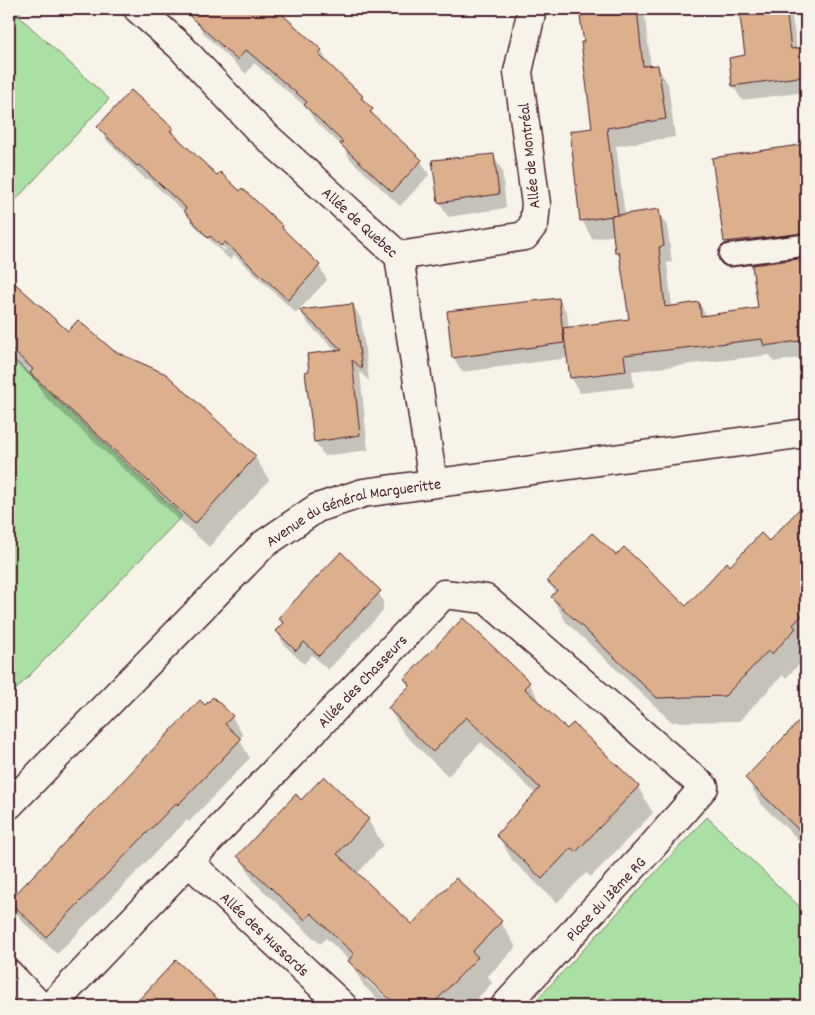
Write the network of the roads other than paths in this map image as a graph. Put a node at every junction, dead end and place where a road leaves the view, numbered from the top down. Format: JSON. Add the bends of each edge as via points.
{"nodes":[{"id":1,"x":138,"y":9,"type":"edge"},
{"id":2,"x":532,"y":9,"type":"edge"},
{"id":3,"x":806,"y":245,"type":"edge"},
{"id":4,"x":730,"y":255,"type":"dead end"},
{"id":5,"x":399,"y":256,"type":"junction"},
{"id":6,"x":806,"y":433,"type":"edge"},
{"id":7,"x":433,"y":483,"type":"junction"},
{"id":8,"x":704,"y":787,"type":"joint"},
{"id":9,"x":9,"y":805,"type":"edge"},
{"id":10,"x":188,"y":861,"type":"junction"},
{"id":11,"x":9,"y":974,"type":"edge"},
{"id":12,"x":40,"y":1006,"type":"edge"},
{"id":13,"x":51,"y":1006,"type":"edge"},
{"id":14,"x":343,"y":1006,"type":"edge"},
{"id":15,"x":505,"y":1006,"type":"edge"}],
"edges":[{"from":1,"to":5,"type":"street","name":"Allée de Quebec","via":[[180,46],[257,128]]},
{"from":2,"to":5,"type":"street","name":"Allée de Montréal","via":[[518,72],[536,204],[534,224],[525,236]]},
{"from":3,"to":4,"type":"lane"},
{"from":5,"to":7,"type":"street","name":"Allée de Quebec"},
{"from":6,"to":7,"type":"street","name":"Avenue du Général Margueritte"},
{"from":7,"to":9,"type":"street","name":"Avenue du Général Margueritte","via":[[363,492],[317,508],[264,544]]},
{"from":8,"to":10,"type":"street","name":"Allée des Chasseurs","via":[[486,599],[444,594]]},
{"from":8,"to":15,"type":"street","name":"Place du 13ème RG"},
{"from":10,"to":13,"type":"street","name":"Allée des Chasseurs"},
{"from":10,"to":14,"type":"street","name":"Allée des Hussards"},
{"from":11,"to":12,"type":"street"}]}
